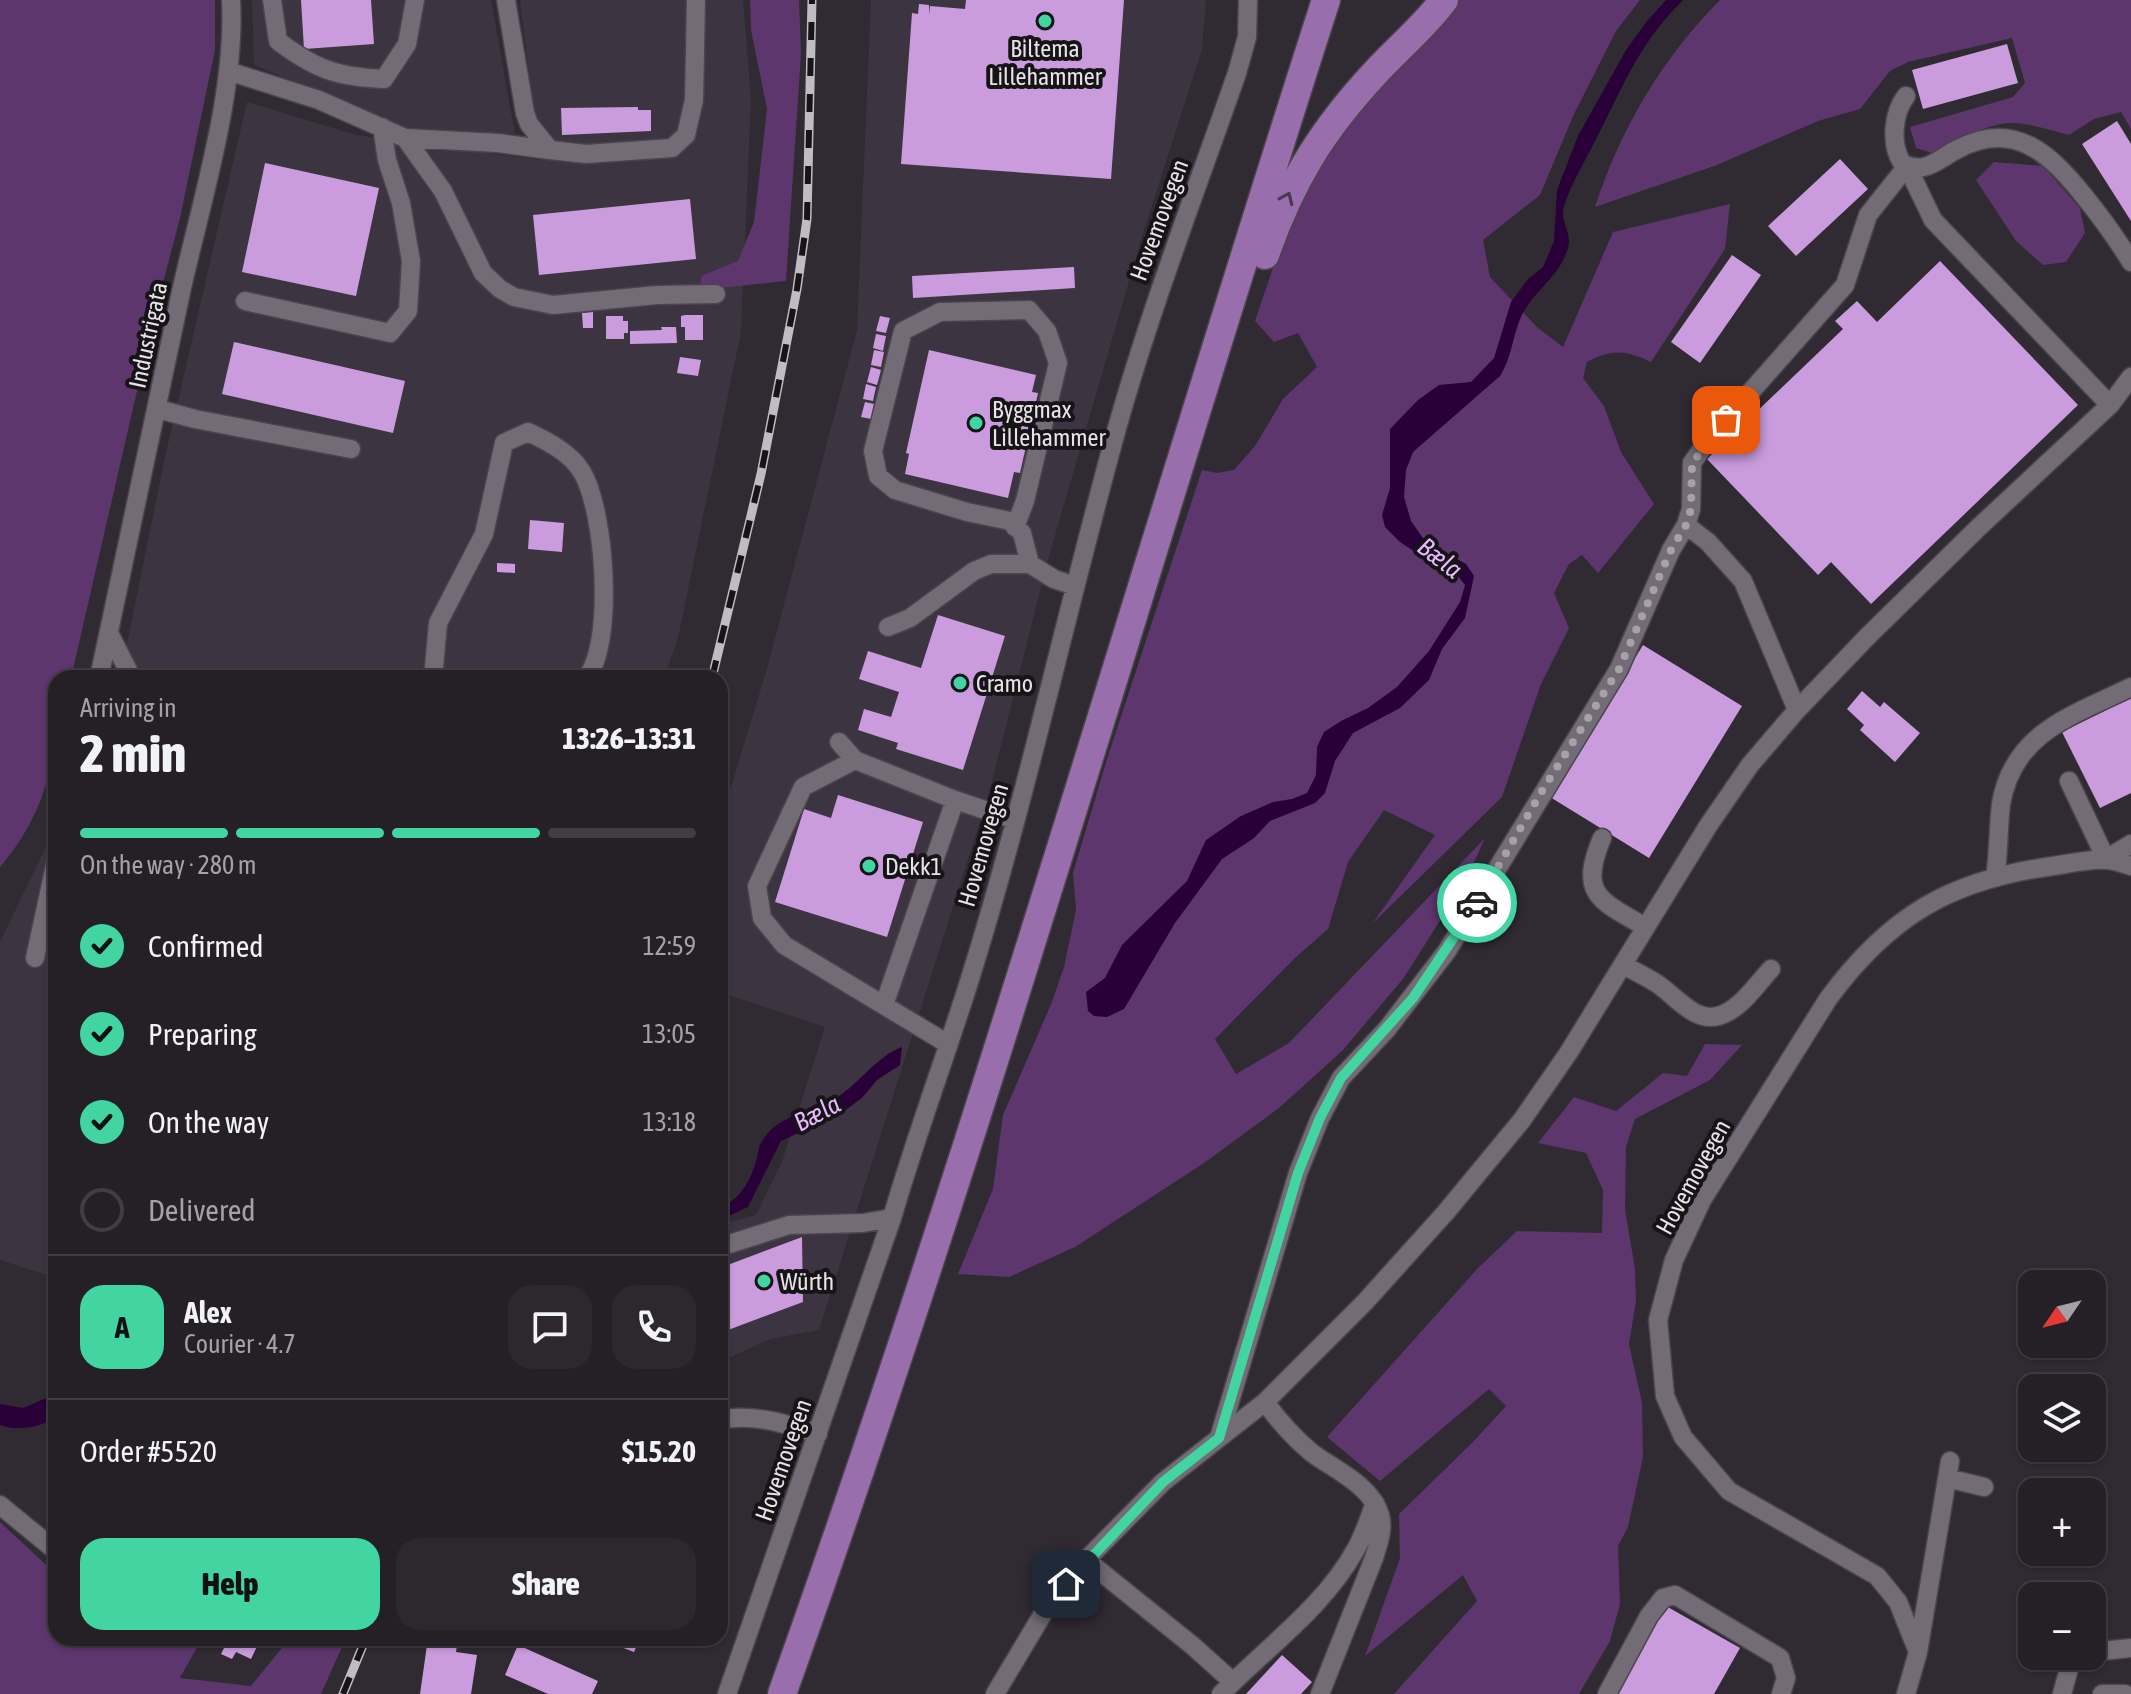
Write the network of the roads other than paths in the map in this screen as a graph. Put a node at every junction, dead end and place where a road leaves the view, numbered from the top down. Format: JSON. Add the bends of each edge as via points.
{"nodes":[{"id":1,"x":231,"y":0,"type":"edge"},
{"id":2,"x":272,"y":0,"type":"edge"},
{"id":3,"x":415,"y":0,"type":"edge"},
{"id":4,"x":506,"y":0,"type":"edge"},
{"id":5,"x":696,"y":0,"type":"edge"},
{"id":6,"x":1248,"y":0,"type":"edge"},
{"id":7,"x":1305,"y":0,"type":"edge"},
{"id":8,"x":1326,"y":0,"type":"edge"},
{"id":9,"x":1444,"y":0,"type":"edge"},
{"id":10,"x":228,"y":71,"type":"junction"},
{"id":11,"x":1906,"y":96,"type":"dead end"},
{"id":12,"x":382,"y":127,"type":"junction"},
{"id":13,"x":405,"y":138,"type":"junction"},
{"id":14,"x":550,"y":150,"type":"junction"},
{"id":15,"x":1907,"y":166,"type":"junction"},
{"id":16,"x":2131,"y":262,"type":"edge"},
{"id":17,"x":716,"y":294,"type":"dead end"},
{"id":18,"x":245,"y":301,"type":"dead end"},
{"id":19,"x":2131,"y":377,"type":"edge"},
{"id":20,"x":2110,"y":405,"type":"junction"},
{"id":21,"x":158,"y":409,"type":"junction"},
{"id":22,"x":351,"y":449,"type":"dead end"},
{"id":23,"x":1185,"y":451,"type":"junction"},
{"id":24,"x":1686,"y":525,"type":"junction"},
{"id":25,"x":1015,"y":527,"type":"junction"},
{"id":26,"x":1030,"y":564,"type":"junction"},
{"id":27,"x":1075,"y":586,"type":"junction"},
{"id":28,"x":888,"y":627,"type":"dead end"},
{"id":29,"x":109,"y":633,"type":"junction"},
{"id":30,"x":101,"y":670,"type":"edge"},
{"id":31,"x":128,"y":670,"type":"edge"},
{"id":32,"x":434,"y":670,"type":"edge"},
{"id":33,"x":593,"y":670,"type":"edge"},
{"id":34,"x":2131,"y":687,"type":"edge"},
{"id":35,"x":1108,"y":694,"type":"junction"},
{"id":36,"x":1797,"y":710,"type":"junction"},
{"id":37,"x":839,"y":742,"type":"dead end"},
{"id":38,"x":855,"y":760,"type":"junction"},
{"id":39,"x":2069,"y":781,"type":"dead end"},
{"id":40,"x":955,"y":800,"type":"junction"},
{"id":41,"x":1015,"y":820,"type":"junction"},
{"id":42,"x":1602,"y":838,"type":"dead end"},
{"id":43,"x":2131,"y":844,"type":"edge"},
{"id":44,"x":2106,"y":859,"type":"junction"},
{"id":45,"x":2131,"y":866,"type":"edge"},
{"id":46,"x":1995,"y":877,"type":"junction"},
{"id":47,"x":48,"y":898,"type":"edge"},
{"id":48,"x":1645,"y":927,"type":"junction"},
{"id":49,"x":35,"y":958,"type":"dead end"},
{"id":50,"x":1623,"y":965,"type":"junction"},
{"id":51,"x":1771,"y":969,"type":"dead end"},
{"id":52,"x":884,"y":1005,"type":"junction"},
{"id":53,"x":948,"y":1044,"type":"junction"},
{"id":54,"x":892,"y":1218,"type":"junction"},
{"id":55,"x":728,"y":1244,"type":"edge"},
{"id":56,"x":1265,"y":1402,"type":"junction"},
{"id":57,"x":728,"y":1418,"type":"edge"},
{"id":58,"x":818,"y":1434,"type":"junction"},
{"id":59,"x":1219,"y":1438,"type":"junction"},
{"id":60,"x":1984,"y":1487,"type":"dead end"},
{"id":61,"x":1375,"y":1503,"type":"junction"},
{"id":62,"x":0,"y":1505,"type":"edge"},
{"id":63,"x":48,"y":1544,"type":"edge"},
{"id":64,"x":1086,"y":1560,"type":"junction"},
{"id":65,"x":2131,"y":1648,"type":"edge"},
{"id":66,"x":2106,"y":1651,"type":"edge"},
{"id":67,"x":1918,"y":1652,"type":"junction"},
{"id":68,"x":2069,"y":1670,"type":"edge"},
{"id":69,"x":1227,"y":1688,"type":"edge"},
{"id":70,"x":1786,"y":1689,"type":"edge"},
{"id":71,"x":727,"y":1694,"type":"edge"},
{"id":72,"x":782,"y":1694,"type":"edge"},
{"id":73,"x":995,"y":1694,"type":"edge"},
{"id":74,"x":1320,"y":1694,"type":"edge"},
{"id":75,"x":1607,"y":1694,"type":"edge"},
{"id":76,"x":1906,"y":1694,"type":"edge"},
{"id":77,"x":2062,"y":1694,"type":"edge"},
{"id":78,"x":2102,"y":1694,"type":"edge"},
{"id":79,"x":2129,"y":1694,"type":"edge"}],
"edges":[{"from":1,"to":10,"type":"street","name":"Industrigata"},
{"from":2,"to":3,"type":"street","via":[[278,41],[305,62],[348,77],[384,79],[407,44]]},
{"from":4,"to":14,"type":"street","via":[[525,113]]},
{"from":5,"to":14,"type":"street","via":[[694,100],[686,135],[672,148],[586,154]]},
{"from":6,"to":27,"type":"street","name":"Hovemovegen","via":[[1247,37],[1237,73],[1162,282]]},
{"from":7,"to":35,"type":"highway","via":[[1262,159],[1114,636]]},
{"from":8,"to":23,"type":"highway"},
{"from":23,"to":9,"type":"highway","one_way":true,"via":[[1223,384],[1295,180],[1343,109]]},
{"from":10,"to":12,"type":"street"},
{"from":10,"to":21,"type":"street","name":"Industrigata"},
{"from":11,"to":15,"type":"street","via":[[1897,110],[1895,148]]},
{"from":12,"to":13,"type":"street"},
{"from":12,"to":18,"type":"street","via":[[411,261],[408,311],[390,333]]},
{"from":13,"to":14,"type":"street"},
{"from":13,"to":17,"type":"street","via":[[443,191],[483,273],[514,297],[553,305]]},
{"from":15,"to":16,"type":"street","via":[[1931,166],[1983,140],[2034,147],[2058,164]]},
{"from":15,"to":20,"type":"street","via":[[1933,220]]},
{"from":15,"to":24,"type":"street","via":[[1868,215],[1845,285],[1692,463]]},
{"from":19,"to":20,"type":"street"},
{"from":20,"to":36,"type":"street","via":[[1979,527]]},
{"from":21,"to":22,"type":"street"},
{"from":21,"to":29,"type":"street","name":"Industrigata"},
{"from":23,"to":35,"type":"highway"},
{"from":24,"to":36,"type":"street","via":[[1743,581]]},
{"from":24,"to":59,"type":"street","via":[[1619,669],[1485,892],[1413,998],[1341,1078],[1320,1118],[1298,1173]]},
{"from":25,"to":25,"type":"street","via":[[1010,521],[895,490],[878,476],[873,451],[903,331],[940,312],[1029,310],[1047,331],[1058,363]]},
{"from":25,"to":26,"type":"street","via":[[1022,533]]},
{"from":26,"to":27,"type":"street"},
{"from":26,"to":28,"type":"street","via":[[991,564],[974,571],[910,618]]},
{"from":27,"to":41,"type":"street","name":"Hovemovegen"},
{"from":29,"to":30,"type":"street","name":"Industrigata"},
{"from":29,"to":31,"type":"street"},
{"from":32,"to":33,"type":"street","via":[[438,623],[484,534],[504,443],[528,432],[554,444],[582,472],[601,531],[605,605]]},
{"from":34,"to":46,"type":"street","via":[[2054,725],[2023,750],[2006,782]]},
{"from":35,"to":72,"type":"highway","via":[[900,1351]]},
{"from":36,"to":48,"type":"street","via":[[1750,765]]},
{"from":37,"to":38,"type":"street"},
{"from":38,"to":40,"type":"street"},
{"from":38,"to":52,"type":"street","via":[[803,787],[757,886],[762,918],[784,945]]},
{"from":39,"to":44,"type":"street"},
{"from":40,"to":41,"type":"street"},
{"from":40,"to":52,"type":"street"},
{"from":41,"to":53,"type":"street","name":"Hovemovegen"},
{"from":42,"to":48,"type":"street","via":[[1591,879],[1599,898]]},
{"from":43,"to":44,"type":"street","name":"Hovemovegen"},
{"from":44,"to":45,"type":"street","name":"Hovemovegen"},
{"from":44,"to":46,"type":"street","name":"Hovemovegen"},
{"from":46,"to":67,"type":"street","name":"Hovemovegen","via":[[1912,913],[1847,973],[1702,1200],[1674,1260],[1658,1320],[1665,1396],[1683,1437],[1729,1491],[1877,1576],[1898,1602]]},
{"from":47,"to":49,"type":"street"},
{"from":48,"to":50,"type":"street"},
{"from":50,"to":51,"type":"street","via":[[1658,984],[1692,1012],[1711,1018],[1727,1013]]},
{"from":50,"to":56,"type":"street","via":[[1569,1052],[1446,1212]]},
{"from":52,"to":53,"type":"street"},
{"from":53,"to":54,"type":"street","name":"Hovemovegen"},
{"from":54,"to":55,"type":"street","via":[[789,1225]]},
{"from":54,"to":58,"type":"street","name":"Hovemovegen"},
{"from":56,"to":59,"type":"street"},
{"from":56,"to":61,"type":"street","via":[[1309,1451]]},
{"from":57,"to":58,"type":"street","via":[[754,1418]]},
{"from":58,"to":71,"type":"street","name":"Hovemovegen"},
{"from":59,"to":64,"type":"street","via":[[1163,1482]]},
{"from":60,"to":67,"type":"street","via":[[1949,1470]]},
{"from":61,"to":69,"type":"street","via":[[1343,1569],[1297,1623]]},
{"from":61,"to":74,"type":"street","via":[[1380,1538]]},
{"from":62,"to":63,"type":"street"},
{"from":64,"to":69,"type":"street","via":[[1193,1646]]},
{"from":64,"to":73,"type":"street","via":[[1047,1607]]},
{"from":65,"to":66,"type":"street"},
{"from":67,"to":76,"type":"street"},
{"from":68,"to":77,"type":"street"},
{"from":70,"to":75,"type":"street","via":[[1780,1658],[1675,1595],[1663,1598],[1649,1616]]},
{"from":78,"to":79,"type":"street"}]}
